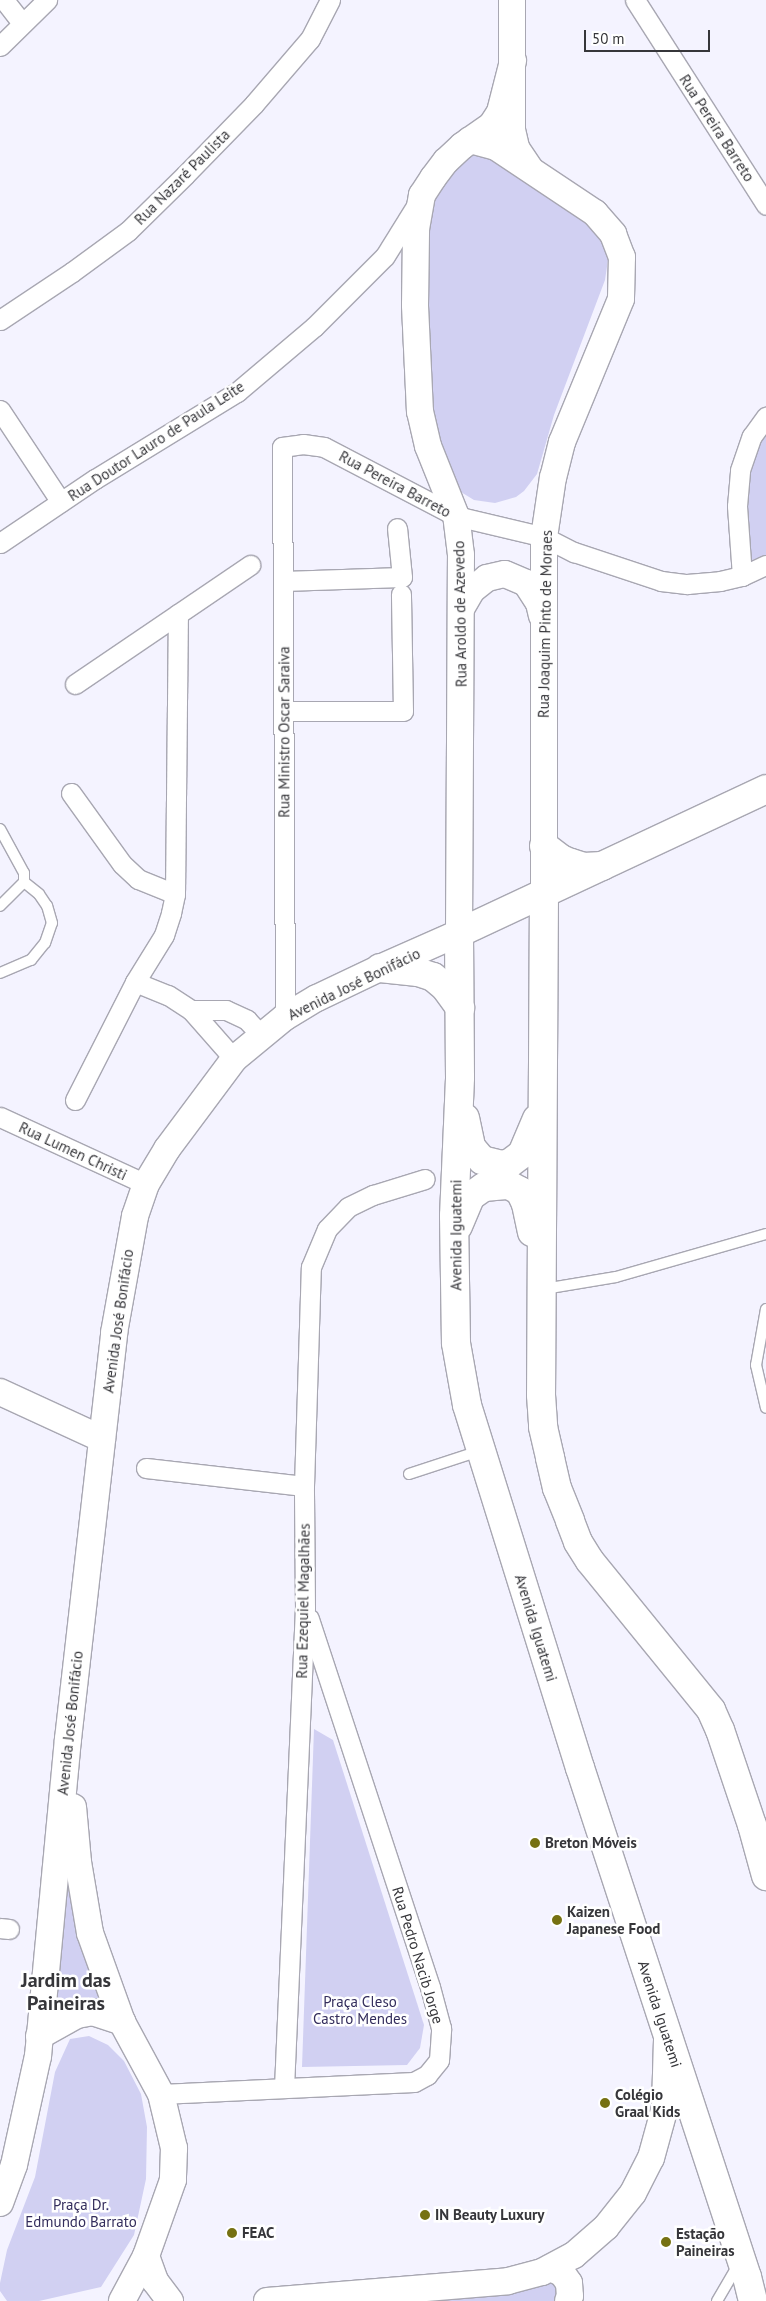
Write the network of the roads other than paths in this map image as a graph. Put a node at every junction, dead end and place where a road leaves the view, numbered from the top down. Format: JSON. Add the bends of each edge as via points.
{"nodes":[{"id":1,"x":4,"y":0,"type":"edge"},
{"id":2,"x":46,"y":0,"type":"edge"},
{"id":3,"x":330,"y":0,"type":"edge"},
{"id":4,"x":512,"y":0,"type":"edge"},
{"id":5,"x":635,"y":0,"type":"edge"},
{"id":6,"x":22,"y":23,"type":"junction"},
{"id":7,"x":0,"y":46,"type":"edge"},
{"id":8,"x":513,"y":61,"type":"junction"},
{"id":9,"x":470,"y":140,"type":"junction"},
{"id":10,"x":531,"y":172,"type":"junction"},
{"id":11,"x":422,"y":195,"type":"junction"},
{"id":12,"x":766,"y":205,"type":"edge"},
{"id":13,"x":0,"y":320,"type":"edge"},
{"id":14,"x":0,"y":410,"type":"edge"},
{"id":15,"x":766,"y":417,"type":"edge"},
{"id":16,"x":282,"y":447,"type":"joint"},
{"id":17,"x":61,"y":502,"type":"junction"},
{"id":18,"x":456,"y":516,"type":"junction"},
{"id":19,"x":397,"y":528,"type":"dead end"},
{"id":20,"x":544,"y":537,"type":"junction"},
{"id":21,"x":0,"y":543,"type":"edge"},
{"id":22,"x":250,"y":565,"type":"dead end"},
{"id":23,"x":766,"y":565,"type":"edge"},
{"id":24,"x":742,"y":576,"type":"junction"},
{"id":25,"x":283,"y":581,"type":"junction"},
{"id":26,"x":401,"y":594,"type":"dead end"},
{"id":27,"x":462,"y":607,"type":"junction"},
{"id":28,"x":178,"y":614,"type":"junction"},
{"id":29,"x":545,"y":629,"type":"junction"},
{"id":30,"x":75,"y":684,"type":"dead end"},
{"id":31,"x":284,"y":710,"type":"junction"},
{"id":32,"x":766,"y":789,"type":"edge"},
{"id":33,"x":71,"y":793,"type":"dead end"},
{"id":34,"x":0,"y":829,"type":"edge"},
{"id":35,"x":544,"y":846,"type":"junction"},
{"id":36,"x":602,"y":866,"type":"junction"},
{"id":37,"x":24,"y":882,"type":"junction"},
{"id":38,"x":544,"y":893,"type":"junction"},
{"id":39,"x":175,"y":894,"type":"junction"},
{"id":40,"x":0,"y":906,"type":"edge"},
{"id":41,"x":459,"y":934,"type":"junction"},
{"id":42,"x":380,"y":968,"type":"junction"},
{"id":43,"x":0,"y":973,"type":"edge"},
{"id":44,"x":135,"y":982,"type":"junction"},
{"id":45,"x":460,"y":1008,"type":"junction"},
{"id":46,"x":191,"y":1010,"type":"junction"},
{"id":47,"x":286,"y":1017,"type":"junction"},
{"id":48,"x":261,"y":1035,"type":"junction"},
{"id":49,"x":234,"y":1059,"type":"junction"},
{"id":50,"x":460,"y":1077,"type":"junction"},
{"id":51,"x":542,"y":1099,"type":"junction"},
{"id":52,"x":76,"y":1100,"type":"dead end"},
{"id":53,"x":0,"y":1117,"type":"edge"},
{"id":54,"x":424,"y":1179,"type":"dead end"},
{"id":55,"x":146,"y":1184,"type":"junction"},
{"id":56,"x":455,"y":1234,"type":"junction"},
{"id":57,"x":763,"y":1238,"type":"edge"},
{"id":58,"x":542,"y":1286,"type":"junction"},
{"id":59,"x":766,"y":1309,"type":"edge"},
{"id":60,"x":0,"y":1392,"type":"edge"},
{"id":61,"x":766,"y":1408,"type":"edge"},
{"id":62,"x":102,"y":1439,"type":"junction"},
{"id":63,"x":480,"y":1450,"type":"junction"},
{"id":64,"x":146,"y":1468,"type":"dead end"},
{"id":65,"x":409,"y":1474,"type":"dead end"},
{"id":66,"x":304,"y":1486,"type":"junction"},
{"id":67,"x":305,"y":1608,"type":"junction"},
{"id":68,"x":68,"y":1739,"type":"junction"},
{"id":69,"x":759,"y":1828,"type":"edge"},
{"id":70,"x":766,"y":1874,"type":"edge"},
{"id":71,"x":122,"y":2022,"type":"junction"},
{"id":72,"x":667,"y":2035,"type":"junction"},
{"id":73,"x":39,"y":2036,"type":"junction"},
{"id":74,"x":284,"y":2088,"type":"junction"},
{"id":75,"x":161,"y":2094,"type":"junction"},
{"id":76,"x":0,"y":2203,"type":"edge"},
{"id":77,"x":146,"y":2256,"type":"junction"},
{"id":78,"x":550,"y":2268,"type":"junction"},
{"id":79,"x":749,"y":2285,"type":"edge"},
{"id":80,"x":122,"y":2301,"type":"edge"},
{"id":81,"x":170,"y":2301,"type":"edge"},
{"id":82,"x":267,"y":2301,"type":"edge"},
{"id":83,"x":568,"y":2301,"type":"edge"},
{"id":84,"x":717,"y":2301,"type":"edge"}],
"edges":[{"from":1,"to":6,"type":"street"},
{"from":2,"to":6,"type":"street"},
{"from":3,"to":13,"type":"street","name":"Rua Nazaré Paulista","via":[[310,39],[254,104],[128,231]]},
{"from":4,"to":8,"type":"main road"},
{"from":5,"to":12,"type":"street","name":"Rua Pereira Barreto"},
{"from":6,"to":7,"type":"street"},
{"from":8,"to":9,"type":"main road","name":"Rua Aroldo de Azevedo","via":[[500,112],[491,126]]},
{"from":8,"to":10,"type":"main road","via":[[512,130],[516,148]]},
{"from":9,"to":10,"type":"main road","name":"Rua Joaquim Pinto de Moraes","via":[[496,147]]},
{"from":9,"to":11,"type":"main road","name":"Rua Aroldo de Azevedo","via":[[446,161]]},
{"from":10,"to":20,"type":"main road","name":"Rua Joaquim Pinto de Moraes","via":[[595,213],[613,234],[622,257],[623,278],[621,299],[562,442]]},
{"from":11,"to":17,"type":"street","name":"Rua Doutor Lauro de Paula Leite","via":[[385,256],[314,327],[237,392]]},
{"from":11,"to":18,"type":"main road","name":"Rua Aroldo de Azevedo","via":[[415,256],[417,387],[428,446]]},
{"from":14,"to":17,"type":"street"},
{"from":15,"to":24,"type":"street","via":[[752,436],[740,470],[737,506]]},
{"from":16,"to":18,"type":"street","name":"Rua Pereira Barreto","via":[[303,444],[324,447]]},
{"from":16,"to":25,"type":"street","name":"Rua Ministro Oscar Saraiva"},
{"from":17,"to":21,"type":"street","name":"Rua Doutor Lauro de Paula Leite"},
{"from":18,"to":20,"type":"street","name":"Rua Pereira Barreto"},
{"from":18,"to":27,"type":"main road","name":"Rua Aroldo de Azevedo"},
{"from":19,"to":25,"type":"street","via":[[402,577]]},
{"from":20,"to":24,"type":"street","name":"Rua Pereira Barreto","via":[[574,552],[661,581],[687,584]]},
{"from":20,"to":29,"type":"main road","name":"Rua Joaquim Pinto de Moraes"},
{"from":22,"to":28,"type":"street"},
{"from":23,"to":24,"type":"street","name":"Rua Pereira Barreto"},
{"from":25,"to":31,"type":"street","name":"Rua Ministro Oscar Saraiva"},
{"from":26,"to":31,"type":"street","via":[[403,711]]},
{"from":27,"to":29,"type":"main road","via":[[472,590],[487,578],[505,574],[526,583],[539,603]]},
{"from":27,"to":41,"type":"main road","name":"Rua Aroldo de Azevedo"},
{"from":28,"to":30,"type":"street"},
{"from":28,"to":39,"type":"street"},
{"from":29,"to":35,"type":"main road","name":"Rua Joaquim Pinto de Moraes"},
{"from":31,"to":47,"type":"street","name":"Rua Ministro Oscar Saraiva"},
{"from":32,"to":36,"type":"main road","name":"Avenida José Bonifácio"},
{"from":33,"to":39,"type":"street","via":[[122,864],[138,879]]},
{"from":34,"to":37,"type":"lane","via":[[24,874]]},
{"from":35,"to":36,"type":"main road","via":[[571,863],[584,867]]},
{"from":35,"to":38,"type":"main road","name":"Rua Joaquim Pinto de Moraes"},
{"from":36,"to":38,"type":"main road","name":"Avenida José Bonifácio"},
{"from":37,"to":40,"type":"lane"},
{"from":37,"to":43,"type":"lane","via":[[39,894],[52,923],[45,943],[31,960]]},
{"from":38,"to":41,"type":"main road","name":"Avenida José Bonifácio"},
{"from":38,"to":51,"type":"main road"},
{"from":39,"to":44,"type":"street","via":[[164,935]]},
{"from":41,"to":42,"type":"main road","name":"Avenida José Bonifácio"},
{"from":41,"to":45,"type":"main road","name":"Avenida Iguatemi"},
{"from":42,"to":45,"type":"main road","via":[[433,977]]},
{"from":42,"to":47,"type":"main road","name":"Avenida José Bonifácio"},
{"from":44,"to":46,"type":"street","via":[[168,995]]},
{"from":44,"to":52,"type":"street"},
{"from":45,"to":50,"type":"main road","name":"Avenida Iguatemi"},
{"from":46,"to":48,"type":"street","via":[[226,1010],[247,1020]]},
{"from":46,"to":49,"type":"street"},
{"from":47,"to":48,"type":"main road","name":"Avenida José Bonifácio"},
{"from":48,"to":49,"type":"main road","name":"Avenida José Bonifácio"},
{"from":49,"to":55,"type":"main road","name":"Avenida José Bonifácio","via":[[167,1149]]},
{"from":50,"to":51,"type":"main road","via":[[466,1132],[471,1147],[482,1160],[491,1164],[510,1163],[522,1154],[535,1126]]},
{"from":50,"to":56,"type":"main road","name":"Avenida Iguatemi"},
{"from":51,"to":58,"type":"main road"},
{"from":53,"to":55,"type":"street","name":"Rua Lumen Christi"},
{"from":54,"to":66,"type":"street","name":"Rua Ezequiel Magalhães","via":[[348,1207],[326,1229],[311,1267]]},
{"from":55,"to":62,"type":"main road","name":"Avenida José Bonifácio","via":[[135,1216],[121,1295]]},
{"from":56,"to":58,"type":"main road","via":[[471,1196],[484,1187],[509,1185],[520,1191],[526,1204]]},
{"from":56,"to":63,"type":"main road","name":"Avenida Iguatemi","via":[[456,1343],[467,1405]]},
{"from":57,"to":58,"type":"lane","via":[[616,1277]]},
{"from":58,"to":69,"type":"main road","via":[[543,1426],[557,1488],[578,1542],[711,1710]]},
{"from":59,"to":61,"type":"lane","via":[[756,1365]]},
{"from":60,"to":62,"type":"main road"},
{"from":62,"to":68,"type":"main road","name":"Avenida José Bonifácio"},
{"from":63,"to":65,"type":"lane"},
{"from":63,"to":72,"type":"main road","name":"Avenida Iguatemi"},
{"from":64,"to":66,"type":"street"},
{"from":66,"to":67,"type":"street","name":"Rua Ezequiel Magalhães"},
{"from":67,"to":74,"type":"street","name":"Rua Ezequiel Magalhães"},
{"from":67,"to":74,"type":"street","name":"Rua Pedro Nacib Jorge","via":[[441,2028],[439,2060],[427,2075],[414,2082]]},
{"from":68,"to":71,"type":"main road","via":[[78,1862],[90,1933]]},
{"from":68,"to":73,"type":"main road","name":"Avenida José Bonifácio"},
{"from":69,"to":70,"type":"main road"},
{"from":71,"to":73,"type":"main road","via":[[92,2012],[77,2015]]},
{"from":71,"to":75,"type":"main road"},
{"from":72,"to":78,"type":"main road","via":[[665,2107],[651,2158],[633,2193],[606,2227],[574,2255]]},
{"from":72,"to":79,"type":"main road","name":"Avenida Iguatemi"},
{"from":73,"to":76,"type":"main road","name":"Avenida José Bonifácio","via":[[38,2056],[14,2165]]},
{"from":74,"to":75,"type":"street","name":"Rua Pedro Nacib Jorge"},
{"from":75,"to":77,"type":"main road","via":[[174,2148],[173,2180]]},
{"from":77,"to":80,"type":"main road"},
{"from":77,"to":81,"type":"main road","via":[[155,2281]]},
{"from":78,"to":82,"type":"main road","via":[[508,2282]]},
{"from":78,"to":83,"type":"main road","via":[[562,2272],[568,2283]]},
{"from":79,"to":84,"type":"lane"}]}
